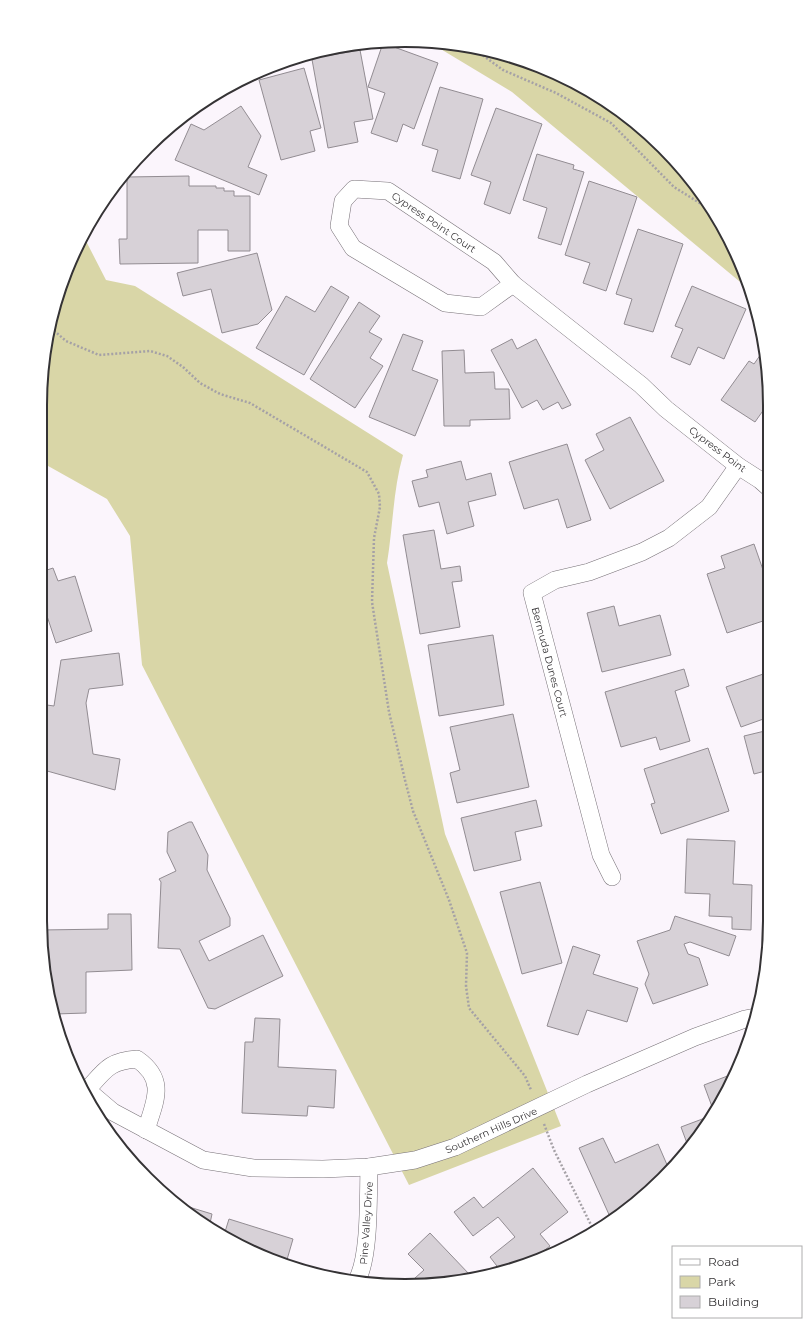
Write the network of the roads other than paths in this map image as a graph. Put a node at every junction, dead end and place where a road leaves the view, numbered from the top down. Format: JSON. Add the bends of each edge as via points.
{"nodes":[{"id":1,"x":513,"y":284,"type":"junction"},
{"id":2,"x":666,"y":409,"type":"joint"},
{"id":3,"x":738,"y":466,"type":"junction"},
{"id":4,"x":763,"y":483,"type":"edge"},
{"id":5,"x":612,"y":877,"type":"dead end"},
{"id":6,"x":750,"y":1019,"type":"edge"},
{"id":7,"x":88,"y":1087,"type":"edge"},
{"id":8,"x":91,"y":1093,"type":"edge"},
{"id":9,"x":146,"y":1130,"type":"junction"},
{"id":10,"x":369,"y":1167,"type":"junction"},
{"id":11,"x":359,"y":1276,"type":"edge"}],
"edges":[{"from":1,"to":1,"type":"street","name":"Cypress Point Court","via":[[494,262],[388,191],[354,189],[343,201],[339,226],[353,248],[445,303],[481,307]]},
{"from":1,"to":2,"type":"street","name":"Cypress Point Court","via":[[641,385]]},
{"from":2,"to":3,"type":"street","name":"Cypress Point"},
{"from":3,"to":4,"type":"street","name":"Cypress Point"},
{"from":3,"to":5,"type":"street","name":"Bermuda Dunes Court","via":[[709,507],[669,538],[642,552],[589,572],[555,580],[532,593],[601,855]]},
{"from":6,"to":10,"type":"street","name":"Southern Hills Drive","via":[[695,1037],[587,1084],[455,1147],[415,1160]]},
{"from":7,"to":9,"type":"street","name":"Southern Hills Drive","via":[[108,1066],[137,1059],[149,1068],[155,1081],[156,1095]]},
{"from":8,"to":9,"type":"street","name":"Southern Hills Drive","via":[[113,1112]]},
{"from":9,"to":10,"type":"street","name":"Southern Hills Drive","via":[[203,1160],[253,1168],[324,1170]]},
{"from":10,"to":11,"type":"street","name":"Pine Valley Drive","via":[[363,1269]]}]}
